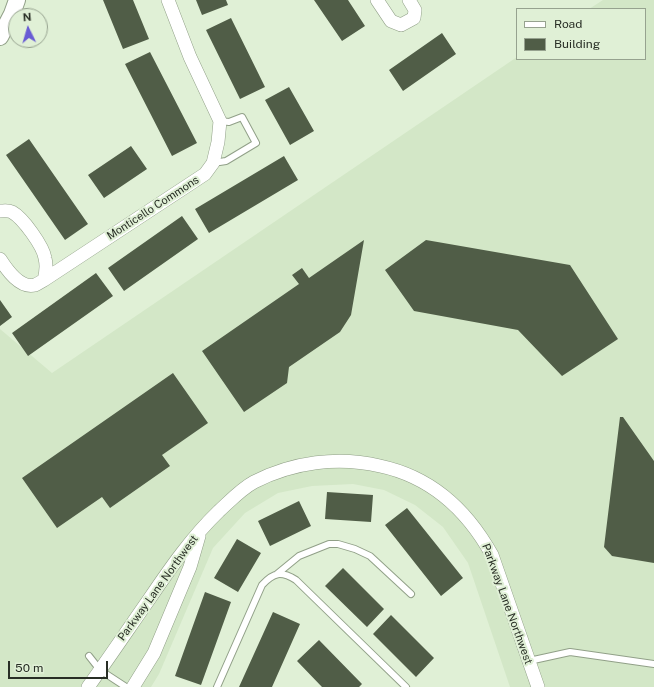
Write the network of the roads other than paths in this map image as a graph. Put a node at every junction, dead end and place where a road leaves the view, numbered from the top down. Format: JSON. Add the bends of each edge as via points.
{"nodes":[{"id":1,"x":17,"y":0,"type":"edge"},
{"id":2,"x":168,"y":0,"type":"edge"},
{"id":3,"x":377,"y":0,"type":"edge"},
{"id":4,"x":409,"y":0,"type":"edge"},
{"id":5,"x":0,"y":37,"type":"edge"},
{"id":6,"x":220,"y":121,"type":"junction"},
{"id":7,"x":213,"y":163,"type":"junction"},
{"id":8,"x":0,"y":211,"type":"edge"},
{"id":9,"x":0,"y":259,"type":"edge"},
{"id":10,"x":44,"y":280,"type":"junction"},
{"id":11,"x":201,"y":529,"type":"junction"},
{"id":12,"x":277,"y":574,"type":"junction"},
{"id":13,"x":411,"y":594,"type":"dead end"},
{"id":14,"x":89,"y":656,"type":"dead end"},
{"id":15,"x":529,"y":661,"type":"junction"},
{"id":16,"x":654,"y":664,"type":"edge"},
{"id":17,"x":100,"y":670,"type":"junction"},
{"id":18,"x":88,"y":687,"type":"edge"},
{"id":19,"x":126,"y":687,"type":"edge"},
{"id":20,"x":133,"y":687,"type":"edge"},
{"id":21,"x":216,"y":687,"type":"edge"},
{"id":22,"x":406,"y":687,"type":"edge"},
{"id":23,"x":538,"y":687,"type":"edge"}],
"edges":[{"from":1,"to":5,"type":"street"},
{"from":2,"to":6,"type":"street","via":[[190,57]]},
{"from":3,"to":4,"type":"street","via":[[391,21],[401,25],[414,18],[415,10]]},
{"from":6,"to":7,"type":"street","name":"Monticello Commons"},
{"from":6,"to":7,"type":"lane","via":[[229,122],[242,117],[256,142],[226,161]]},
{"from":7,"to":10,"type":"street","name":"Monticello Commons","via":[[205,174]]},
{"from":8,"to":10,"type":"street","via":[[14,213],[34,236],[45,258]]},
{"from":9,"to":10,"type":"street","via":[[12,277],[25,284],[35,285]]},
{"from":11,"to":15,"type":"street","name":"Parkway Lane Northwest","via":[[237,494],[253,483],[290,468],[310,463],[349,461],[382,466],[408,474],[438,491],[457,507],[482,538],[492,555]]},
{"from":11,"to":17,"type":"street","name":"Parkway Lane Northwest"},
{"from":11,"to":20,"type":"street","name":"Parkway Lane Northwest","via":[[190,567],[157,646]]},
{"from":12,"to":13,"type":"lane","via":[[299,556],[329,544],[338,544],[370,556]]},
{"from":12,"to":21,"type":"lane","via":[[262,585]]},
{"from":12,"to":22,"type":"lane","via":[[286,574],[296,580]]},
{"from":14,"to":17,"type":"lane"},
{"from":15,"to":16,"type":"lane","via":[[570,652]]},
{"from":15,"to":23,"type":"street","name":"Parkway Lane Northwest"},
{"from":17,"to":18,"type":"street","name":"Parkway Lane Northwest"},
{"from":17,"to":19,"type":"lane"}]}
